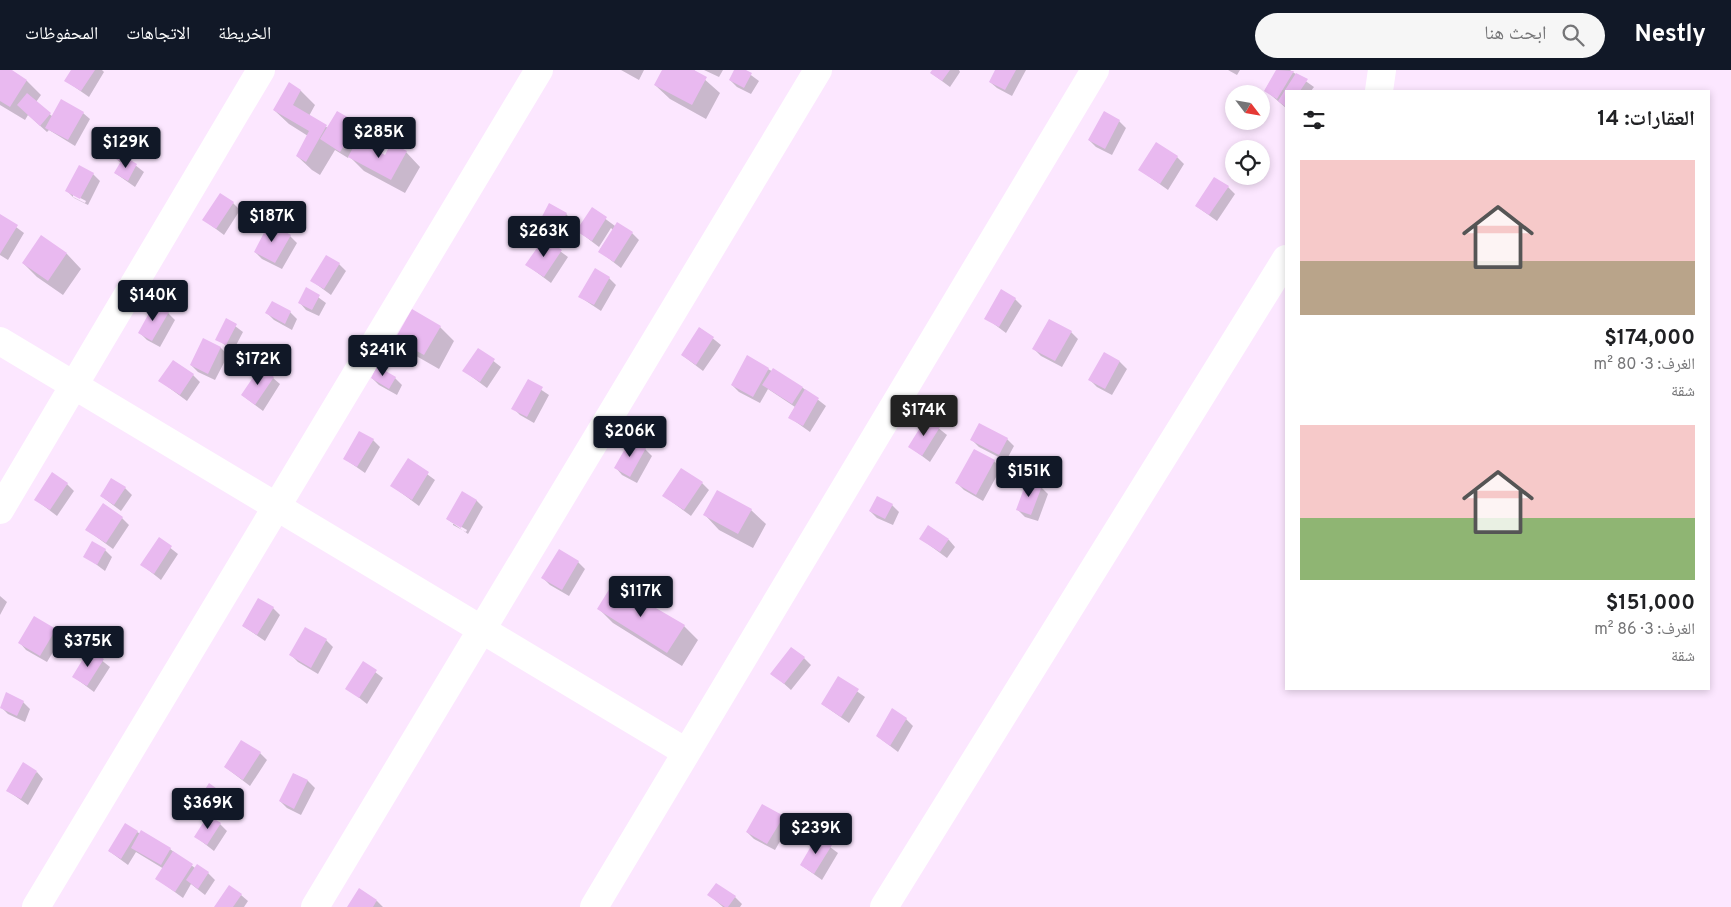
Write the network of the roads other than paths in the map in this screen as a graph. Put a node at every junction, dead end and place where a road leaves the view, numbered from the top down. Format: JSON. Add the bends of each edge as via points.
{"nodes":[{"id":1,"x":260,"y":70,"type":"edge"},
{"id":2,"x":540,"y":70,"type":"edge"},
{"id":3,"x":818,"y":70,"type":"edge"},
{"id":4,"x":1095,"y":70,"type":"edge"},
{"id":5,"x":1382,"y":70,"type":"edge"},
{"id":6,"x":1379,"y":90,"type":"edge"},
{"id":7,"x":1285,"y":261,"type":"edge"},
{"id":8,"x":0,"y":341,"type":"edge"},
{"id":9,"x":75,"y":386,"type":"junction"},
{"id":10,"x":276,"y":507,"type":"junction"},
{"id":11,"x":0,"y":510,"type":"edge"},
{"id":12,"x":481,"y":629,"type":"junction"},
{"id":13,"x":686,"y":752,"type":"junction"},
{"id":14,"x":36,"y":907,"type":"edge"},
{"id":15,"x":315,"y":907,"type":"edge"},
{"id":16,"x":594,"y":907,"type":"edge"},
{"id":17,"x":884,"y":907,"type":"edge"}],
"edges":[{"from":1,"to":9,"type":"street"},
{"from":2,"to":10,"type":"street"},
{"from":3,"to":12,"type":"street"},
{"from":4,"to":13,"type":"street"},
{"from":5,"to":6,"type":"street"},
{"from":7,"to":17,"type":"street"},
{"from":8,"to":9,"type":"street"},
{"from":9,"to":10,"type":"street"},
{"from":9,"to":11,"type":"street"},
{"from":10,"to":12,"type":"street"},
{"from":10,"to":14,"type":"street"},
{"from":12,"to":13,"type":"street"},
{"from":12,"to":15,"type":"street"},
{"from":13,"to":16,"type":"street"}]}
